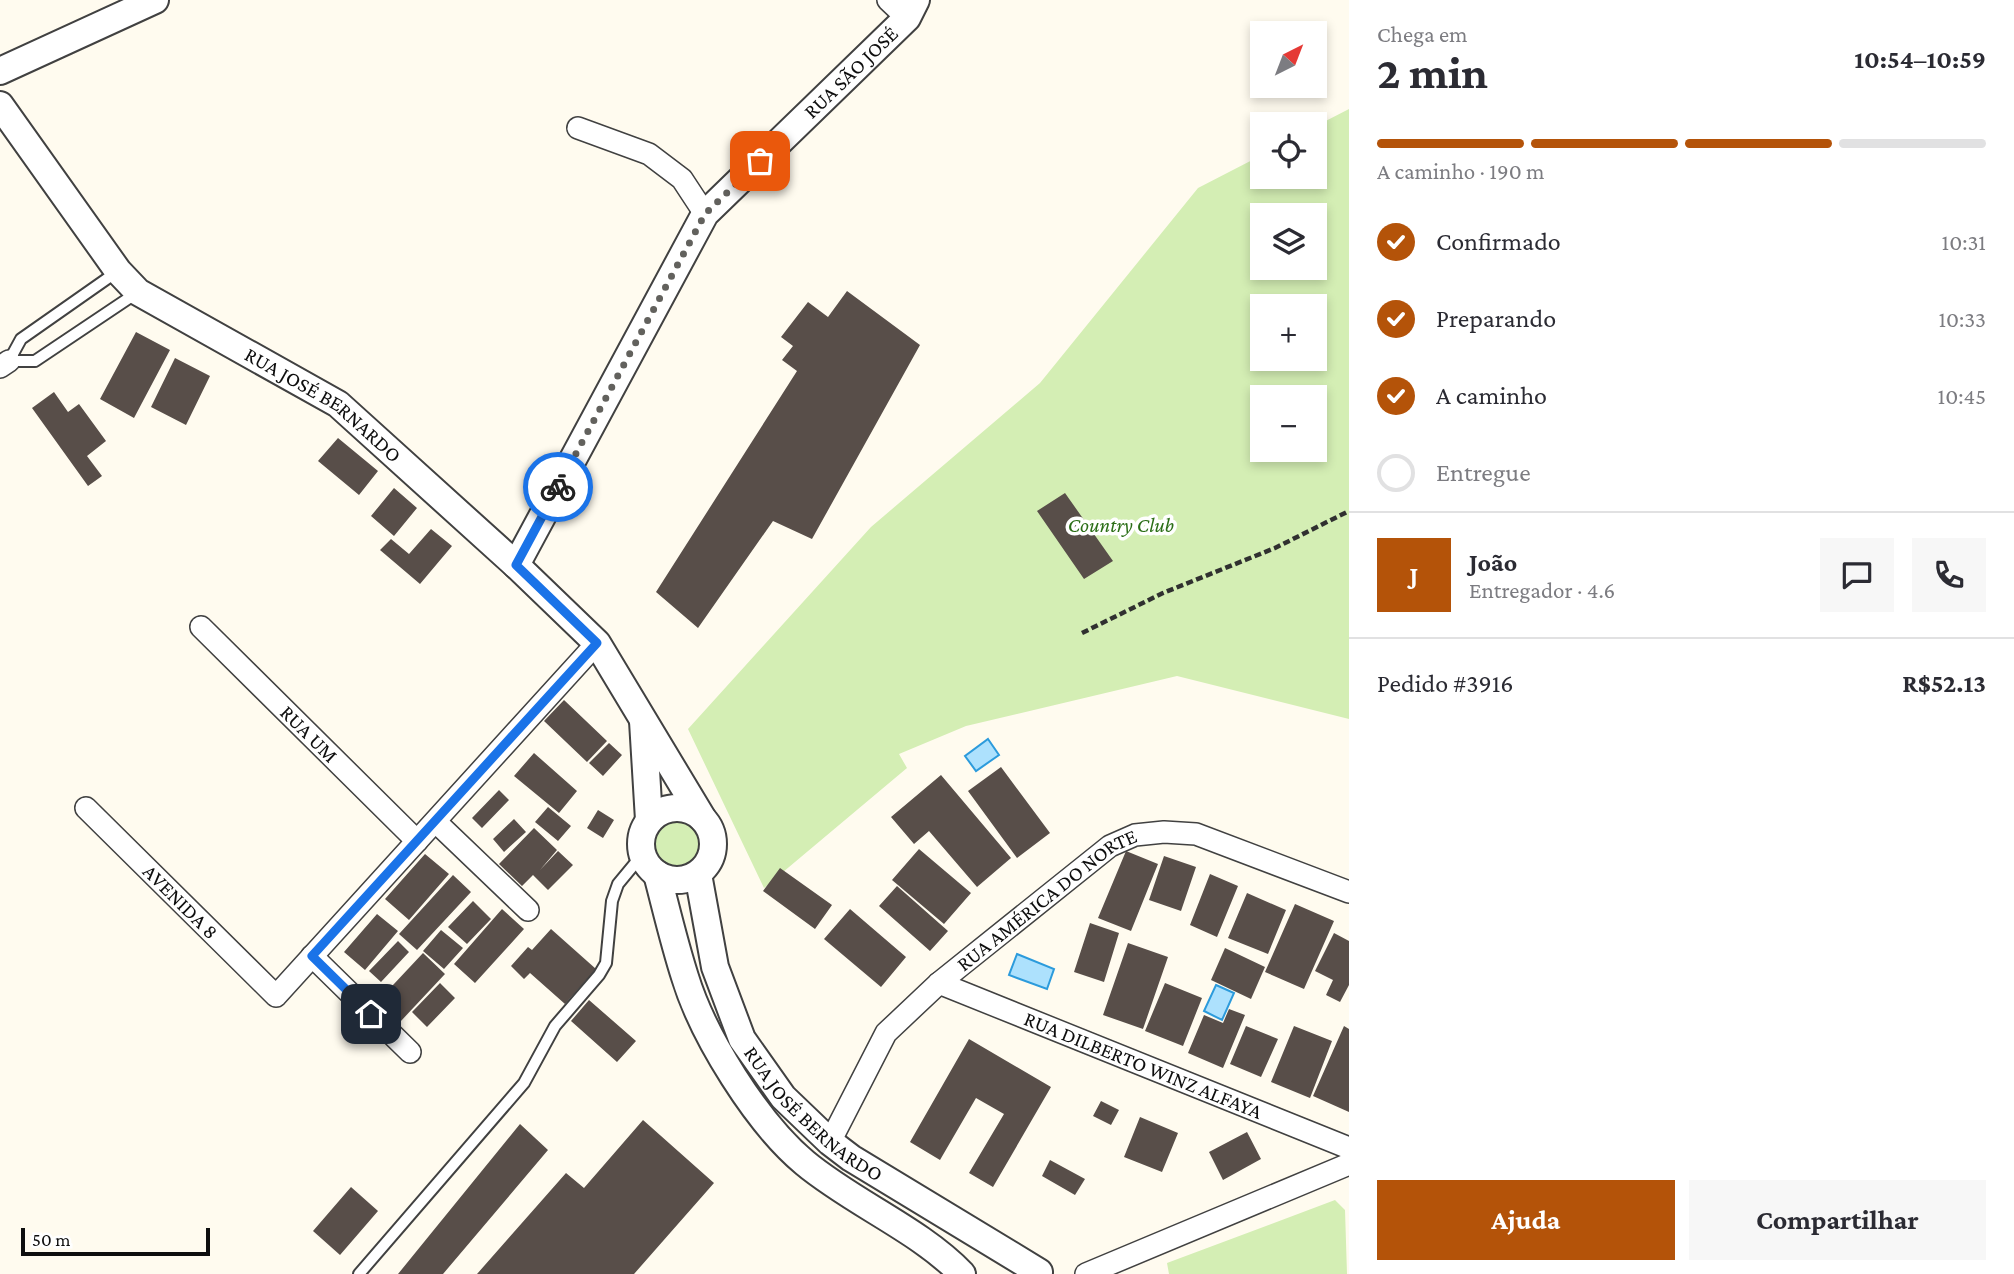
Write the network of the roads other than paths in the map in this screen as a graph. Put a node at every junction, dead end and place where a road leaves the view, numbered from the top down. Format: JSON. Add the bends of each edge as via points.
{"nodes":[{"id":1,"x":155,"y":0,"type":"edge"},
{"id":2,"x":904,"y":6,"type":"edge"},
{"id":3,"x":0,"y":71,"type":"edge"},
{"id":4,"x":0,"y":105,"type":"edge"},
{"id":5,"x":578,"y":128,"type":"dead end"},
{"id":6,"x":705,"y":214,"type":"junction"},
{"id":7,"x":118,"y":271,"type":"junction"},
{"id":8,"x":138,"y":292,"type":"junction"},
{"id":9,"x":4,"y":364,"type":"edge"},
{"id":10,"x":516,"y":565,"type":"junction"},
{"id":11,"x":201,"y":627,"type":"dead end"},
{"id":12,"x":597,"y":643,"type":"junction"},
{"id":13,"x":642,"y":716,"type":"junction"},
{"id":14,"x":86,"y":808,"type":"dead end"},
{"id":15,"x":703,"y":818,"type":"junction"},
{"id":16,"x":649,"y":820,"type":"junction"},
{"id":17,"x":436,"y":822,"type":"junction"},
{"id":18,"x":417,"y":841,"type":"junction"},
{"id":19,"x":649,"y":864,"type":"junction"},
{"id":20,"x":698,"y":874,"type":"junction"},
{"id":21,"x":1349,"y":892,"type":"edge"},
{"id":22,"x":527,"y":910,"type":"dead end"},
{"id":23,"x":312,"y":956,"type":"junction"},
{"id":24,"x":939,"y":983,"type":"junction"},
{"id":25,"x":410,"y":1052,"type":"dead end"},
{"id":26,"x":830,"y":1142,"type":"junction"},
{"id":27,"x":1349,"y":1148,"type":"edge"},
{"id":28,"x":1349,"y":1164,"type":"edge"},
{"id":29,"x":1037,"y":1273,"type":"edge"},
{"id":30,"x":359,"y":1274,"type":"edge"},
{"id":31,"x":962,"y":1274,"type":"edge"},
{"id":32,"x":1087,"y":1274,"type":"edge"}],
"edges":[{"from":1,"to":3,"type":"street"},
{"from":2,"to":6,"type":"street","name":"RUA SÃO JOSÉ"},
{"from":4,"to":7,"type":"street","name":"RUA JOSÉ BERNARDO"},
{"from":5,"to":6,"type":"street","via":[[649,154],[682,178]]},
{"from":6,"to":10,"type":"street","name":"RUA SÃO JOSÉ"},
{"from":7,"to":8,"type":"street","name":"RUA JOSÉ BERNARDO"},
{"from":7,"to":9,"type":"lane","via":[[21,339]]},
{"from":8,"to":9,"type":"lane","via":[[35,361]]},
{"from":8,"to":10,"type":"street","name":"RUA JOSÉ BERNARDO","via":[[338,404]]},
{"from":10,"to":12,"type":"street","name":"RUA JOSÉ BERNARDO"},
{"from":11,"to":18,"type":"street","name":"RUA UM"},
{"from":12,"to":13,"type":"street","name":"RUA JOSÉ BERNARDO"},
{"from":12,"to":17,"type":"street"},
{"from":13,"to":15,"type":"street","name":"RUA JOSÉ BERNARDO"},
{"from":13,"to":16,"type":"street","name":"RUA JOSÉ BERNARDO"},
{"from":14,"to":23,"type":"street","name":"AVENIDA 8","via":[[276,996]]},
{"from":15,"to":16,"type":"street","via":[[693,811],[669,808]]},
{"from":15,"to":20,"type":"street","via":[[713,841],[712,854]]},
{"from":16,"to":19,"type":"street","via":[[640,843]]},
{"from":17,"to":18,"type":"street"},
{"from":17,"to":22,"type":"street"},
{"from":18,"to":23,"type":"street"},
{"from":19,"to":20,"type":"street","via":[[678,880]]},
{"from":19,"to":30,"type":"lane","via":[[618,884],[606,963],[555,1026],[524,1083]]},
{"from":19,"to":31,"type":"street","via":[[685,979],[715,1046],[757,1111],[804,1163]]},
{"from":20,"to":26,"type":"street","name":"RUA JOSÉ BERNARDO","via":[[715,967],[742,1039],[783,1097]]},
{"from":21,"to":24,"type":"street","name":"RUA AMÉRICA DO NORTE","via":[[1196,834],[1135,835],[1110,846]]},
{"from":23,"to":25,"type":"street"},
{"from":24,"to":26,"type":"street","name":"RUA AMÉRICA DO NORTE","via":[[886,1033]]},
{"from":24,"to":27,"type":"street","name":"RUA DILBERTO WINZ ALFAYA"},
{"from":26,"to":29,"type":"street","name":"RUA JOSÉ BERNARDO"},
{"from":28,"to":32,"type":"street"}]}
